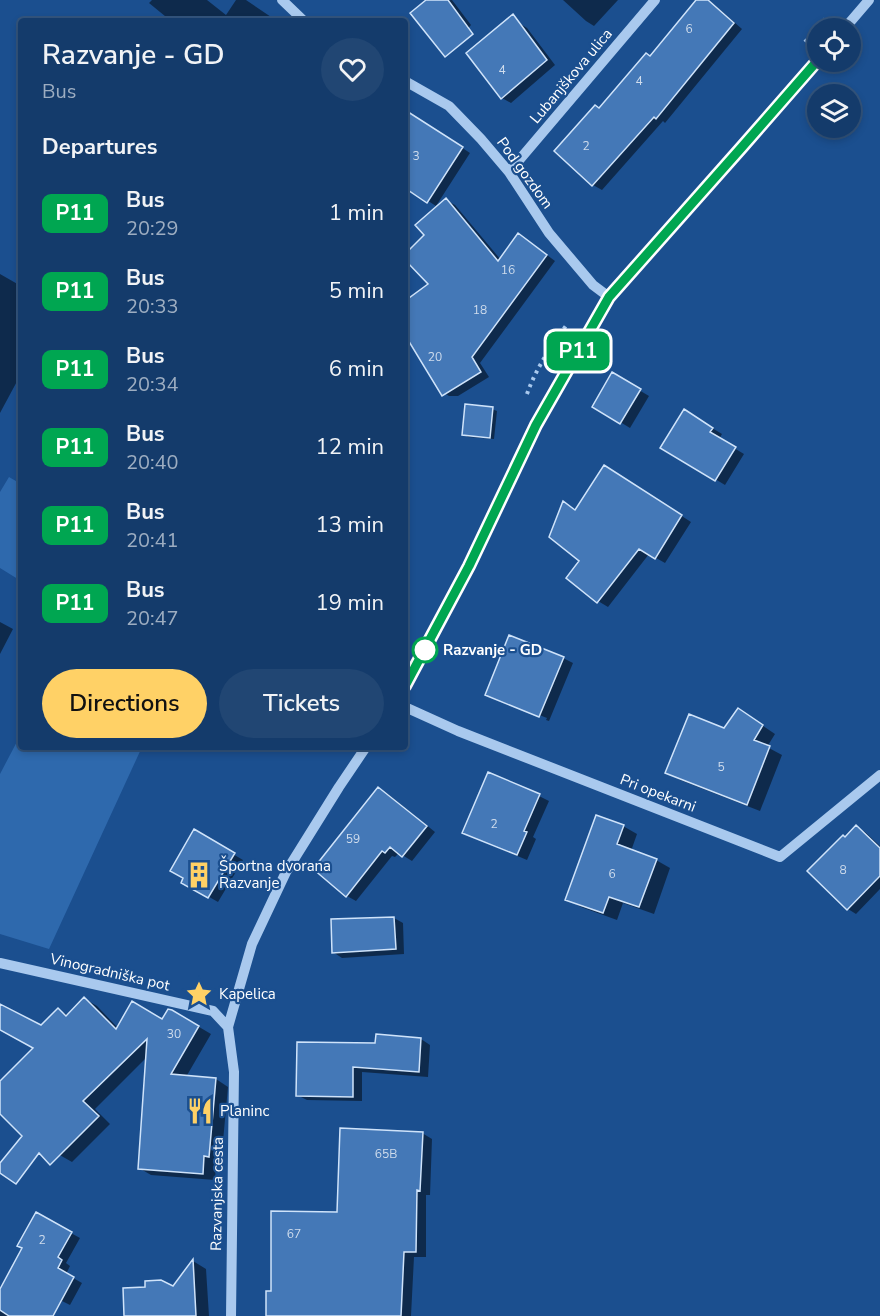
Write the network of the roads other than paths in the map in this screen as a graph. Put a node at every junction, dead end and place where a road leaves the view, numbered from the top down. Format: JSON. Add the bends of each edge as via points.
{"nodes":[{"id":1,"x":282,"y":0,"type":"edge"},
{"id":2,"x":655,"y":0,"type":"edge"},
{"id":3,"x":869,"y":0,"type":"edge"},
{"id":4,"x":301,"y":18,"type":"edge"},
{"id":5,"x":853,"y":18,"type":"edge"},
{"id":6,"x":808,"y":72,"type":"edge"},
{"id":7,"x":408,"y":83,"type":"edge"},
{"id":8,"x":509,"y":172,"type":"junction"},
{"id":9,"x":609,"y":297,"type":"junction"},
{"id":10,"x":408,"y":680,"type":"edge"},
{"id":11,"x":408,"y":708,"type":"edge"},
{"id":12,"x":364,"y":750,"type":"edge"},
{"id":13,"x":880,"y":775,"type":"edge"},
{"id":14,"x":0,"y":963,"type":"edge"},
{"id":15,"x":228,"y":1027,"type":"junction"},
{"id":16,"x":231,"y":1316,"type":"edge"}],
"edges":[{"from":1,"to":4,"type":"street"},
{"from":2,"to":8,"type":"street","name":"Lubanjškova ulica"},
{"from":3,"to":5,"type":"street"},
{"from":6,"to":9,"type":"street"},
{"from":7,"to":8,"type":"street","name":"Pod gozdom","via":[[449,106]]},
{"from":8,"to":9,"type":"street","name":"Pod gozdom","via":[[549,233],[593,285]]},
{"from":9,"to":10,"type":"street","via":[[536,425],[469,566]]},
{"from":11,"to":13,"type":"street","name":"Pri opekarni","via":[[780,857]]},
{"from":12,"to":15,"type":"street","name":"Razvanjska cesta","via":[[286,872],[252,944]]},
{"from":14,"to":15,"type":"street","name":"Vinogradniška pot","via":[[213,1011]]},
{"from":15,"to":16,"type":"street","name":"Razvanjska cesta","via":[[234,1072]]}]}
